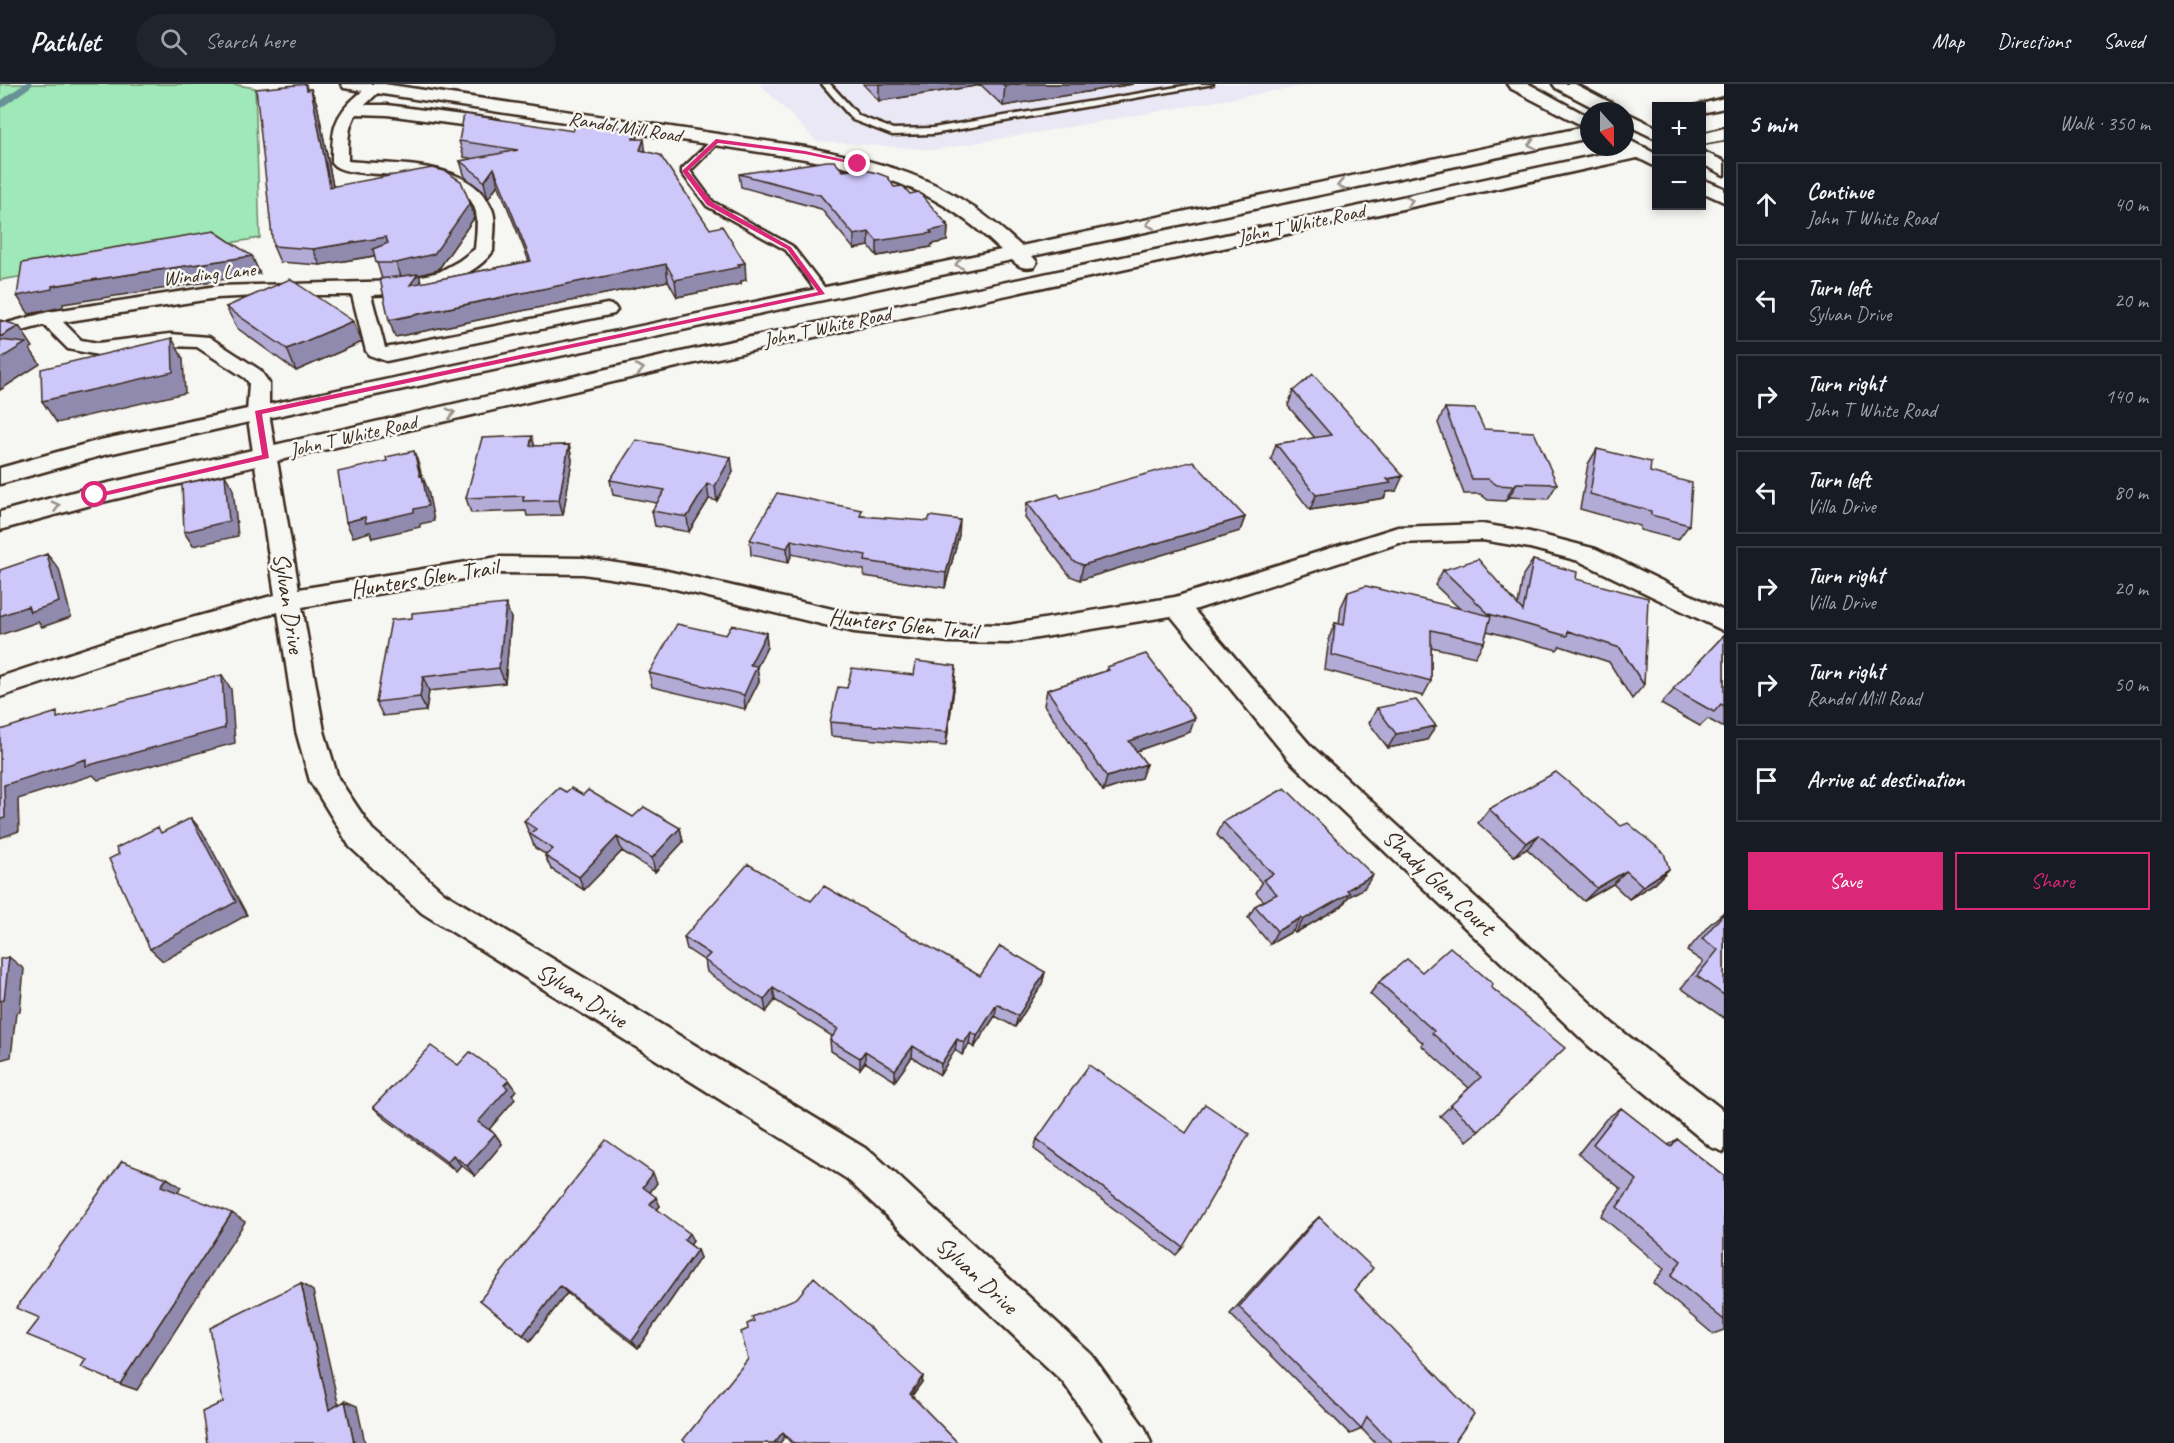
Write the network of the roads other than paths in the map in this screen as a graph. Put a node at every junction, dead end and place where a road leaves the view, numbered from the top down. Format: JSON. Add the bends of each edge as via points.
{"nodes":[{"id":1,"x":350,"y":84,"type":"edge"},
{"id":2,"x":826,"y":84,"type":"edge"},
{"id":3,"x":1209,"y":84,"type":"edge"},
{"id":4,"x":1516,"y":84,"type":"edge"},
{"id":5,"x":1562,"y":84,"type":"edge"},
{"id":6,"x":376,"y":88,"type":"junction"},
{"id":7,"x":1596,"y":102,"type":"edge"},
{"id":8,"x":1724,"y":104,"type":"edge"},
{"id":9,"x":1706,"y":107,"type":"edge"},
{"id":10,"x":350,"y":109,"type":"junction"},
{"id":11,"x":1580,"y":119,"type":"edge"},
{"id":12,"x":1652,"y":119,"type":"edge"},
{"id":13,"x":1634,"y":121,"type":"edge"},
{"id":14,"x":1634,"y":125,"type":"edge"},
{"id":15,"x":512,"y":126,"type":"edge"},
{"id":16,"x":1652,"y":132,"type":"edge"},
{"id":17,"x":1580,"y":134,"type":"edge"},
{"id":18,"x":1724,"y":134,"type":"edge"},
{"id":19,"x":1706,"y":138,"type":"edge"},
{"id":20,"x":716,"y":141,"type":"junction"},
{"id":21,"x":1644,"y":152,"type":"edge"},
{"id":22,"x":1706,"y":160,"type":"edge"},
{"id":23,"x":1724,"y":169,"type":"edge"},
{"id":24,"x":1706,"y":187,"type":"edge"},
{"id":25,"x":1724,"y":196,"type":"edge"},
{"id":26,"x":1016,"y":252,"type":"junction"},
{"id":27,"x":1044,"y":280,"type":"junction"},
{"id":28,"x":360,"y":290,"type":"junction"},
{"id":29,"x":823,"y":293,"type":"junction"},
{"id":30,"x":607,"y":310,"type":"dead end"},
{"id":31,"x":49,"y":319,"type":"junction"},
{"id":32,"x":0,"y":331,"type":"edge"},
{"id":33,"x":258,"y":413,"type":"junction"},
{"id":34,"x":266,"y":457,"type":"junction"},
{"id":35,"x":0,"y":476,"type":"edge"},
{"id":36,"x":0,"y":521,"type":"edge"},
{"id":37,"x":289,"y":600,"type":"junction"},
{"id":38,"x":1177,"y":606,"type":"junction"},
{"id":39,"x":1724,"y":622,"type":"edge"},
{"id":40,"x":0,"y":687,"type":"edge"},
{"id":41,"x":1724,"y":1134,"type":"edge"},
{"id":42,"x":1130,"y":1443,"type":"edge"}],
"edges":[{"from":1,"to":6,"type":"street","name":"Randol Mill Road"},
{"from":2,"to":3,"type":"lane","via":[[856,118],[892,132],[933,132]]},
{"from":4,"to":11,"type":"street"},
{"from":5,"to":7,"type":"street"},
{"from":6,"to":10,"type":"street","name":"Winding Lane"},
{"from":6,"to":20,"type":"street","name":"Randol Mill Road"},
{"from":8,"to":9,"type":"street"},
{"from":10,"to":15,"type":"street"},
{"from":10,"to":28,"type":"street","name":"Winding Lane","via":[[339,134],[340,162],[345,166],[447,178],[474,192],[484,210],[484,251],[470,265],[447,277],[400,288]]},
{"from":12,"to":13,"type":"street"},
{"from":14,"to":16,"type":"street"},
{"from":17,"to":26,"type":"street","name":"John T White Road","one_way":true},
{"from":18,"to":19,"type":"street"},
{"from":20,"to":26,"type":"street","name":"Randol Mill Road","via":[[805,153],[907,178],[951,202]]},
{"from":20,"to":29,"type":"lane","via":[[685,171],[710,204],[789,248]]},
{"from":27,"to":21,"type":"street","name":"John T White Road","one_way":true},
{"from":22,"to":23,"type":"street"},
{"from":24,"to":25,"type":"street"},
{"from":26,"to":27,"type":"street","name":"Randol Mill Road"},
{"from":26,"to":29,"type":"street","name":"John T White Road","one_way":true},
{"from":34,"to":27,"type":"street","name":"John T White Road","one_way":true,"via":[[681,359]]},
{"from":28,"to":30,"type":"street","via":[[376,351],[386,355]]},
{"from":28,"to":31,"type":"street","name":"Winding Lane","via":[[226,291]]},
{"from":29,"to":33,"type":"street","name":"John T White Road"},
{"from":31,"to":32,"type":"street","name":"Winding Lane"},
{"from":31,"to":33,"type":"street","name":"Sylvan Drive","via":[[75,345],[98,349],[170,340],[202,341],[253,374],[259,383]]},
{"from":33,"to":34,"type":"street","name":"Sylvan Drive"},
{"from":33,"to":35,"type":"street","name":"John T White Road","via":[[100,448]]},
{"from":36,"to":34,"type":"street","name":"John T White Road","one_way":true,"via":[[95,495]]},
{"from":34,"to":37,"type":"street","name":"Sylvan Drive"},
{"from":37,"to":38,"type":"street","name":"Hunters Glen Trail","via":[[498,565],[583,566],[663,578],[854,623],[949,633],[1008,634]]},
{"from":37,"to":40,"type":"street","name":"Hunters Glen Trail","via":[[108,651]]},
{"from":37,"to":42,"type":"street","name":"Sylvan Drive","via":[[310,730],[324,781],[361,838],[433,903],[860,1166],[1077,1368]]},
{"from":38,"to":39,"type":"street","name":"Hunters Glen Trail","via":[[1398,535],[1482,532],[1587,555]]},
{"from":38,"to":41,"type":"street","name":"Shady Glen Court","via":[[1300,753],[1601,1035]]}]}
